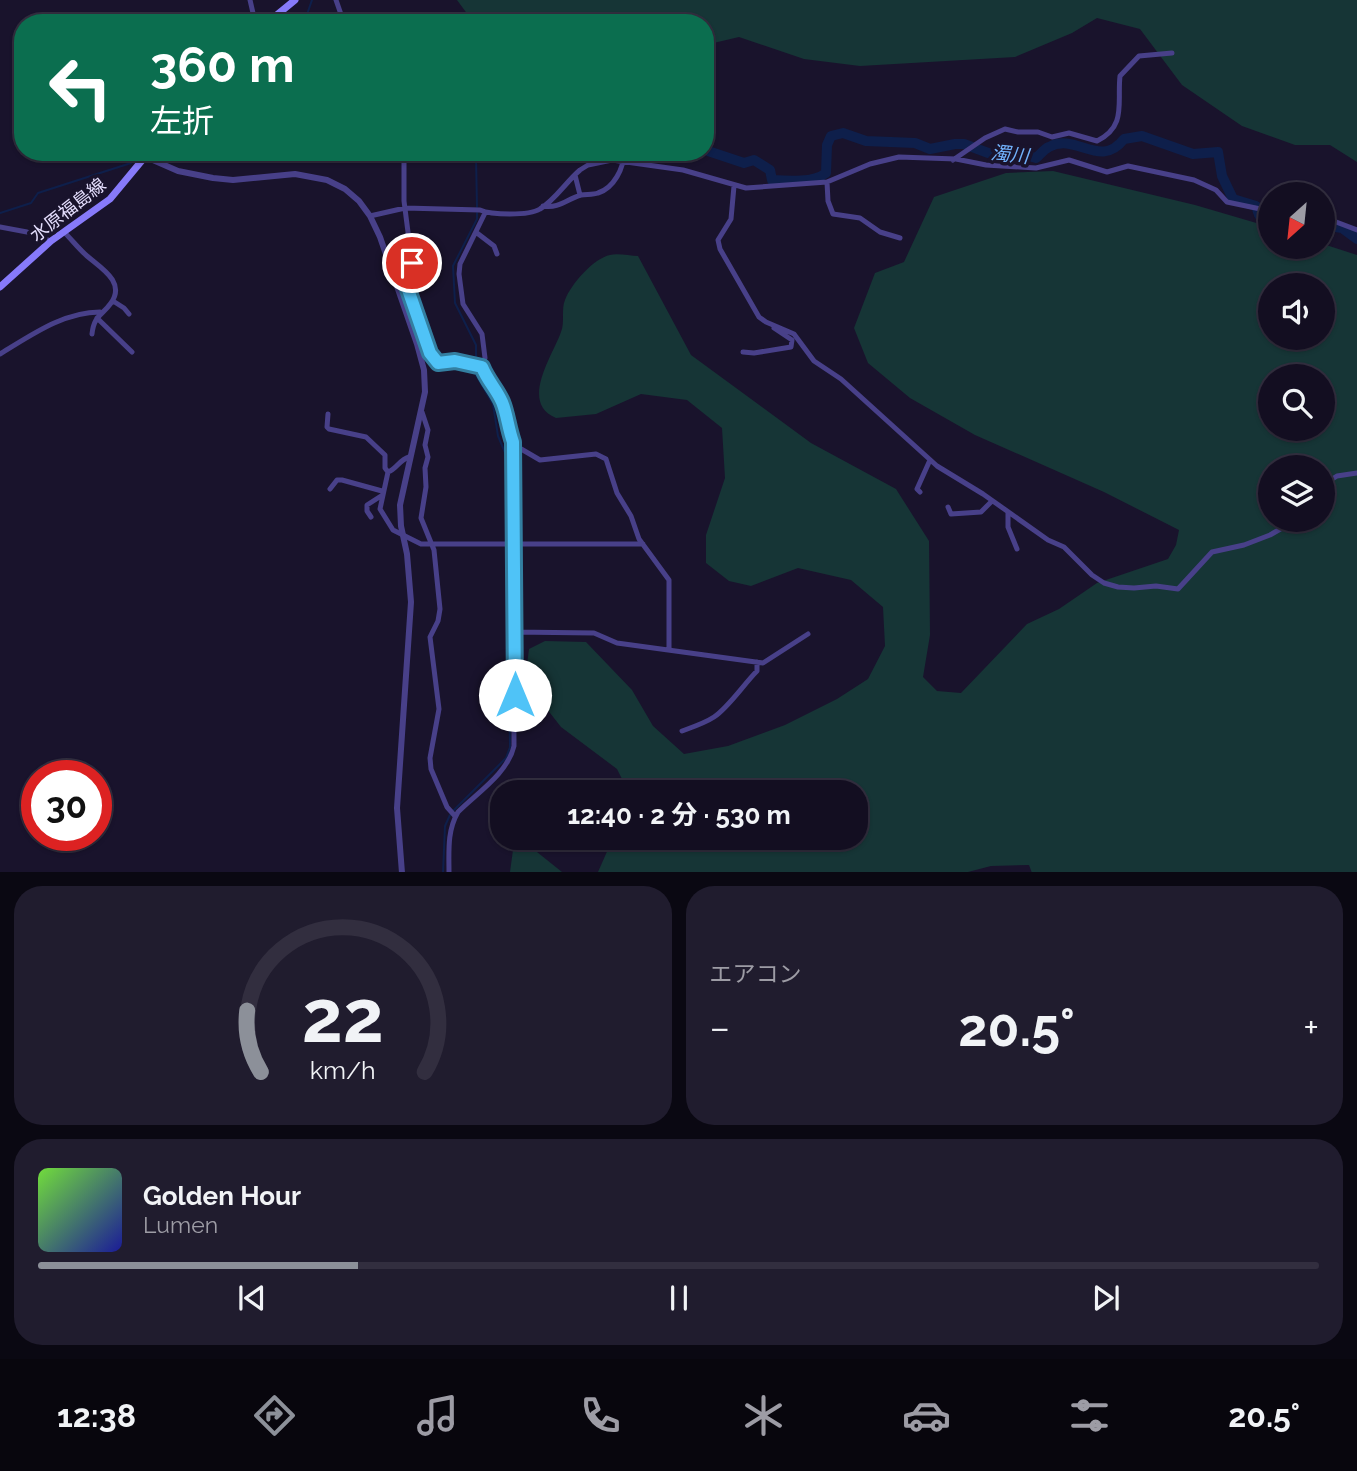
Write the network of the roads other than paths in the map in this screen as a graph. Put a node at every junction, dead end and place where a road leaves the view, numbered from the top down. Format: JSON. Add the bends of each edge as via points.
{"nodes":[{"id":1,"x":295,"y":0,"type":"edge"},
{"id":2,"x":278,"y":14,"type":"edge"},
{"id":3,"x":1172,"y":53,"type":"dead end"},
{"id":4,"x":953,"y":160,"type":"junction"},
{"id":5,"x":143,"y":161,"type":"edge"},
{"id":6,"x":159,"y":161,"type":"edge"},
{"id":7,"x":404,"y":161,"type":"edge"},
{"id":8,"x":624,"y":161,"type":"junction"},
{"id":9,"x":575,"y":175,"type":"junction"},
{"id":10,"x":827,"y":182,"type":"junction"},
{"id":11,"x":734,"y":186,"type":"junction"},
{"id":12,"x":580,"y":195,"type":"junction"},
{"id":13,"x":544,"y":206,"type":"junction"},
{"id":14,"x":405,"y":208,"type":"junction"},
{"id":15,"x":1258,"y":209,"type":"edge"},
{"id":16,"x":479,"y":211,"type":"junction"},
{"id":17,"x":370,"y":216,"type":"junction"},
{"id":18,"x":1335,"y":222,"type":"edge"},
{"id":19,"x":0,"y":227,"type":"edge"},
{"id":20,"x":1357,"y":230,"type":"edge"},
{"id":21,"x":64,"y":233,"type":"junction"},
{"id":22,"x":477,"y":233,"type":"junction"},
{"id":23,"x":900,"y":238,"type":"dead end"},
{"id":24,"x":51,"y":241,"type":"junction"},
{"id":25,"x":497,"y":254,"type":"dead end"},
{"id":26,"x":0,"y":287,"type":"edge"},
{"id":27,"x":113,"y":301,"type":"junction"},
{"id":28,"x":129,"y":314,"type":"dead end"},
{"id":29,"x":99,"y":315,"type":"junction"},
{"id":30,"x":773,"y":325,"type":"junction"},
{"id":31,"x":92,"y":334,"type":"dead end"},
{"id":32,"x":132,"y":352,"type":"dead end"},
{"id":33,"x":743,"y":352,"type":"dead end"},
{"id":34,"x":0,"y":354,"type":"edge"},
{"id":35,"x":436,"y":361,"type":"junction"},
{"id":36,"x":477,"y":367,"type":"junction"},
{"id":37,"x":424,"y":374,"type":"junction"},
{"id":38,"x":422,"y":412,"type":"junction"},
{"id":39,"x":328,"y":414,"type":"dead end"},
{"id":40,"x":513,"y":442,"type":"junction"},
{"id":41,"x":409,"y":457,"type":"junction"},
{"id":42,"x":930,"y":460,"type":"junction"},
{"id":43,"x":388,"y":472,"type":"junction"},
{"id":44,"x":1357,"y":473,"type":"edge"},
{"id":45,"x":1335,"y":477,"type":"edge"},
{"id":46,"x":330,"y":489,"type":"dead end"},
{"id":47,"x":920,"y":492,"type":"dead end"},
{"id":48,"x":382,"y":493,"type":"junction"},
{"id":49,"x":992,"y":500,"type":"junction"},
{"id":50,"x":948,"y":507,"type":"dead end"},
{"id":51,"x":1008,"y":512,"type":"junction"},
{"id":52,"x":371,"y":517,"type":"dead end"},
{"id":53,"x":1275,"y":532,"type":"edge"},
{"id":54,"x":403,"y":536,"type":"junction"},
{"id":55,"x":508,"y":543,"type":"junction"},
{"id":56,"x":432,"y":544,"type":"junction"},
{"id":57,"x":643,"y":544,"type":"junction"},
{"id":58,"x":1017,"y":550,"type":"dead end"},
{"id":59,"x":514,"y":632,"type":"junction"},
{"id":60,"x":808,"y":634,"type":"dead end"},
{"id":61,"x":669,"y":650,"type":"junction"},
{"id":62,"x":757,"y":663,"type":"junction"},
{"id":63,"x":682,"y":731,"type":"dead end"},
{"id":64,"x":452,"y":814,"type":"junction"},
{"id":65,"x":402,"y":872,"type":"edge"},
{"id":66,"x":449,"y":872,"type":"edge"}],
"edges":[{"from":1,"to":2,"type":"main road"},
{"from":3,"to":4,"type":"street","via":[[1139,56],[1120,76],[1118,121],[1097,141],[1069,133],[1052,137],[1005,129]]},
{"from":4,"to":10,"type":"street","via":[[899,157]]},
{"from":4,"to":15,"type":"street","via":[[1036,168],[1069,160],[1107,172],[1128,166],[1206,184],[1227,202]]},
{"from":5,"to":21,"type":"main road","name":"水原福島線","via":[[110,199]]},
{"from":6,"to":17,"type":"street","via":[[178,171],[233,180],[311,175],[345,189]]},
{"from":7,"to":14,"type":"street"},
{"from":8,"to":9,"type":"street","via":[[599,161]]},
{"from":8,"to":11,"type":"street","via":[[683,170]]},
{"from":8,"to":12,"type":"street","via":[[608,188]]},
{"from":9,"to":12,"type":"street"},
{"from":9,"to":13,"type":"street"},
{"from":10,"to":11,"type":"street"},
{"from":10,"to":23,"type":"street","via":[[833,214],[860,218],[880,232]]},
{"from":11,"to":30,"type":"street","via":[[731,219],[719,235],[720,249],[759,317]]},
{"from":12,"to":13,"type":"street","via":[[556,206]]},
{"from":13,"to":16,"type":"street","via":[[504,214]]},
{"from":14,"to":16,"type":"street"},
{"from":14,"to":17,"type":"street"},
{"from":14,"to":35,"type":"street","via":[[412,263],[402,272]]},
{"from":16,"to":22,"type":"street"},
{"from":17,"to":37,"type":"street"},
{"from":18,"to":20,"type":"street"},
{"from":19,"to":24,"type":"street"},
{"from":21,"to":24,"type":"main road","name":"水原福島線"},
{"from":21,"to":27,"type":"street","via":[[108,274],[116,288]]},
{"from":22,"to":25,"type":"street"},
{"from":22,"to":36,"type":"street","via":[[459,274],[463,304],[482,334],[485,358]]},
{"from":24,"to":26,"type":"main road","name":"水原福島線"},
{"from":27,"to":28,"type":"street"},
{"from":27,"to":29,"type":"street"},
{"from":29,"to":31,"type":"street"},
{"from":29,"to":32,"type":"street"},
{"from":29,"to":34,"type":"street","via":[[88,312],[31,334]]},
{"from":30,"to":33,"type":"street","via":[[792,340],[791,347]]},
{"from":30,"to":42,"type":"street","via":[[794,334],[814,361],[841,379]]},
{"from":35,"to":36,"type":"street"},
{"from":35,"to":37,"type":"street"},
{"from":36,"to":40,"type":"street","via":[[502,401]]},
{"from":37,"to":38,"type":"street"},
{"from":38,"to":41,"type":"street"},
{"from":38,"to":56,"type":"street","via":[[429,430],[421,517]]},
{"from":39,"to":43,"type":"street","via":[[329,429],[360,434],[383,452]]},
{"from":40,"to":55,"type":"street"},
{"from":40,"to":57,"type":"street","via":[[540,460],[603,456]]},
{"from":41,"to":43,"type":"street"},
{"from":41,"to":54,"type":"street","via":[[400,505]]},
{"from":42,"to":47,"type":"street","via":[[917,489]]},
{"from":42,"to":49,"type":"street"},
{"from":43,"to":48,"type":"street"},
{"from":44,"to":45,"type":"street"},
{"from":46,"to":48,"type":"street","via":[[342,480]]},
{"from":48,"to":52,"type":"street","via":[[367,505]]},
{"from":48,"to":54,"type":"street","via":[[380,509],[393,530]]},
{"from":49,"to":50,"type":"street","via":[[981,512],[951,514]]},
{"from":49,"to":51,"type":"street"},
{"from":51,"to":53,"type":"street","via":[[1064,547],[1104,583],[1118,587],[1172,590],[1183,585],[1212,551]]},
{"from":51,"to":58,"type":"street"},
{"from":54,"to":56,"type":"street"},
{"from":54,"to":65,"type":"street","via":[[411,602],[397,808]]},
{"from":55,"to":56,"type":"street"},
{"from":55,"to":57,"type":"street"},
{"from":55,"to":59,"type":"street"},
{"from":56,"to":64,"type":"street","via":[[440,609],[430,637],[439,709],[430,758]]},
{"from":57,"to":61,"type":"street","via":[[669,580]]},
{"from":59,"to":61,"type":"street","via":[[594,633],[617,643]]},
{"from":59,"to":64,"type":"street","via":[[513,751],[501,771]]},
{"from":60,"to":62,"type":"street"},
{"from":61,"to":62,"type":"street"},
{"from":62,"to":63,"type":"street","via":[[757,671],[722,711]]},
{"from":64,"to":66,"type":"street"}]}
